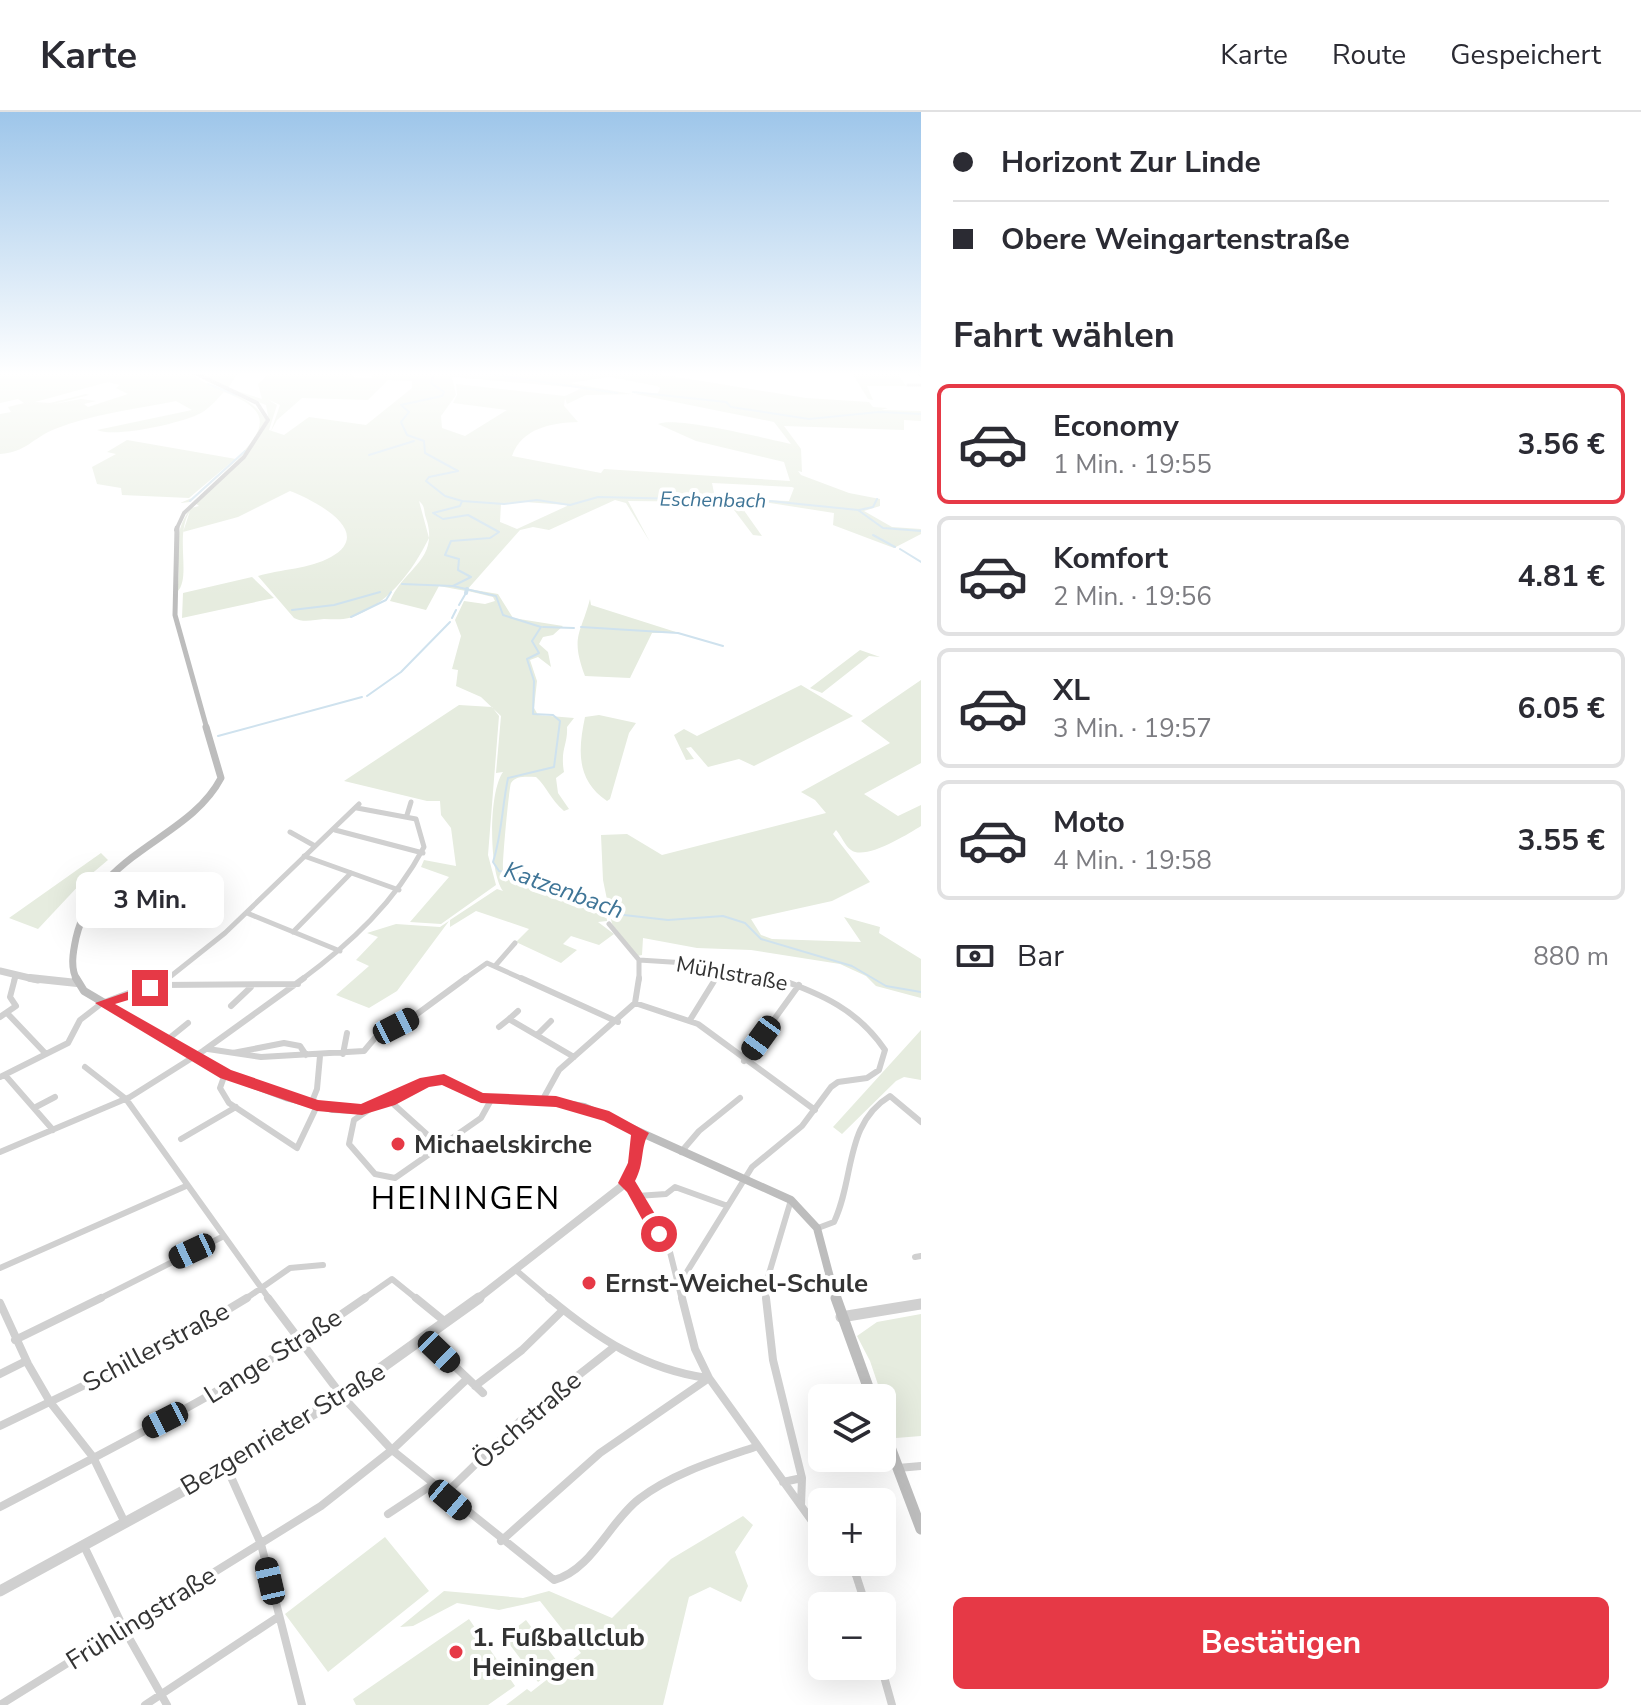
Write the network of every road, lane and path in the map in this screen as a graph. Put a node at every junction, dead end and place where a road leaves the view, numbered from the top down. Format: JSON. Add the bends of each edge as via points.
{"nodes":[{"id":1,"x":250,"y":447,"type":"edge"},
{"id":2,"x":411,"y":802,"type":"dead end"},
{"id":3,"x":407,"y":815,"type":"junction"},
{"id":4,"x":334,"y":830,"type":"junction"},
{"id":5,"x":290,"y":832,"type":"dead end"},
{"id":6,"x":315,"y":846,"type":"junction"},
{"id":7,"x":423,"y":853,"type":"junction"},
{"id":8,"x":304,"y":856,"type":"junction"},
{"id":9,"x":351,"y":873,"type":"junction"},
{"id":10,"x":399,"y":890,"type":"junction"},
{"id":11,"x":247,"y":913,"type":"junction"},
{"id":12,"x":609,"y":924,"type":"dead end"},
{"id":13,"x":293,"y":932,"type":"junction"},
{"id":14,"x":515,"y":943,"type":"dead end"},
{"id":15,"x":340,"y":951,"type":"junction"},
{"id":16,"x":639,"y":960,"type":"junction"},
{"id":17,"x":495,"y":966,"type":"junction"},
{"id":18,"x":722,"y":969,"type":"junction"},
{"id":19,"x":1,"y":973,"type":"edge"},
{"id":20,"x":15,"y":977,"type":"junction"},
{"id":21,"x":77,"y":983,"type":"junction"},
{"id":22,"x":298,"y":984,"type":"junction"},
{"id":23,"x":160,"y":985,"type":"junction"},
{"id":24,"x":799,"y":985,"type":"junction"},
{"id":25,"x":251,"y":987,"type":"junction"},
{"id":26,"x":102,"y":1003,"type":"junction"},
{"id":27,"x":635,"y":1003,"type":"junction"},
{"id":28,"x":231,"y":1006,"type":"dead end"},
{"id":29,"x":518,"y":1011,"type":"dead end"},
{"id":30,"x":4,"y":1015,"type":"edge"},
{"id":31,"x":509,"y":1019,"type":"junction"},
{"id":32,"x":690,"y":1020,"type":"junction"},
{"id":33,"x":551,"y":1021,"type":"dead end"},
{"id":34,"x":618,"y":1022,"type":"junction"},
{"id":35,"x":188,"y":1023,"type":"dead end"},
{"id":36,"x":499,"y":1027,"type":"dead end"},
{"id":37,"x":347,"y":1033,"type":"dead end"},
{"id":38,"x":538,"y":1034,"type":"junction"},
{"id":39,"x":166,"y":1041,"type":"junction"},
{"id":40,"x":207,"y":1049,"type":"junction"},
{"id":41,"x":46,"y":1054,"type":"junction"},
{"id":42,"x":229,"y":1054,"type":"junction"},
{"id":43,"x":343,"y":1054,"type":"junction"},
{"id":44,"x":306,"y":1055,"type":"junction"},
{"id":45,"x":320,"y":1056,"type":"junction"},
{"id":46,"x":195,"y":1057,"type":"junction"},
{"id":47,"x":574,"y":1057,"type":"junction"},
{"id":48,"x":744,"y":1061,"type":"junction"},
{"id":49,"x":85,"y":1067,"type":"dead end"},
{"id":50,"x":225,"y":1074,"type":"junction"},
{"id":51,"x":3,"y":1076,"type":"edge"},
{"id":52,"x":55,"y":1097,"type":"dead end"},
{"id":53,"x":740,"y":1098,"type":"dead end"},
{"id":54,"x":126,"y":1099,"type":"junction"},
{"id":55,"x":491,"y":1100,"type":"junction"},
{"id":56,"x":542,"y":1100,"type":"junction"},
{"id":57,"x":390,"y":1101,"type":"junction"},
{"id":58,"x":314,"y":1105,"type":"junction"},
{"id":59,"x":236,"y":1107,"type":"junction"},
{"id":60,"x":34,"y":1108,"type":"junction"},
{"id":61,"x":370,"y":1108,"type":"junction"},
{"id":62,"x":815,"y":1110,"type":"junction"},
{"id":63,"x":921,"y":1122,"type":"edge"},
{"id":64,"x":53,"y":1130,"type":"junction"},
{"id":65,"x":641,"y":1133,"type":"junction"},
{"id":66,"x":181,"y":1139,"type":"dead end"},
{"id":67,"x":441,"y":1147,"type":"junction"},
{"id":68,"x":0,"y":1152,"type":"edge"},
{"id":69,"x":681,"y":1153,"type":"junction"},
{"id":70,"x":743,"y":1178,"type":"junction"},
{"id":71,"x":626,"y":1183,"type":"junction"},
{"id":72,"x":186,"y":1186,"type":"junction"},
{"id":73,"x":637,"y":1196,"type":"junction"},
{"id":74,"x":791,"y":1200,"type":"junction"},
{"id":75,"x":725,"y":1205,"type":"junction"},
{"id":76,"x":817,"y":1228,"type":"junction"},
{"id":77,"x":222,"y":1237,"type":"junction"},
{"id":78,"x":323,"y":1265,"type":"dead end"},
{"id":79,"x":0,"y":1268,"type":"edge"},
{"id":80,"x":517,"y":1271,"type":"junction"},
{"id":81,"x":680,"y":1283,"type":"junction"},
{"id":82,"x":262,"y":1289,"type":"junction"},
{"id":83,"x":0,"y":1303,"type":"edge"},
{"id":84,"x":921,"y":1304,"type":"edge"},
{"id":85,"x":563,"y":1310,"type":"junction"},
{"id":86,"x":2,"y":1316,"type":"edge"},
{"id":87,"x":841,"y":1317,"type":"junction"},
{"id":88,"x":447,"y":1324,"type":"junction"},
{"id":89,"x":426,"y":1339,"type":"junction"},
{"id":90,"x":15,"y":1340,"type":"junction"},
{"id":91,"x":301,"y":1342,"type":"junction"},
{"id":92,"x":613,"y":1348,"type":"junction"},
{"id":93,"x":26,"y":1361,"type":"junction"},
{"id":94,"x":0,"y":1374,"type":"edge"},
{"id":95,"x":709,"y":1378,"type":"junction"},
{"id":96,"x":467,"y":1379,"type":"junction"},
{"id":97,"x":867,"y":1384,"type":"edge"},
{"id":98,"x":475,"y":1386,"type":"junction"},
{"id":99,"x":483,"y":1393,"type":"dead end"},
{"id":100,"x":342,"y":1396,"type":"junction"},
{"id":101,"x":50,"y":1402,"type":"junction"},
{"id":102,"x":0,"y":1426,"type":"edge"},
{"id":103,"x":758,"y":1446,"type":"junction"},
{"id":104,"x":392,"y":1450,"type":"junction"},
{"id":105,"x":93,"y":1457,"type":"junction"},
{"id":106,"x":921,"y":1466,"type":"edge"},
{"id":107,"x":227,"y":1467,"type":"junction"},
{"id":108,"x":897,"y":1468,"type":"joint"},
{"id":109,"x":802,"y":1478,"type":"junction"},
{"id":110,"x":783,"y":1482,"type":"junction"},
{"id":111,"x":432,"y":1485,"type":"junction"},
{"id":112,"x":444,"y":1495,"type":"junction"},
{"id":113,"x":800,"y":1506,"type":"junction"},
{"id":114,"x":0,"y":1507,"type":"edge"},
{"id":115,"x":388,"y":1514,"type":"dead end"},
{"id":116,"x":808,"y":1517,"type":"edge"},
{"id":117,"x":125,"y":1523,"type":"junction"},
{"id":118,"x":921,"y":1529,"type":"edge"},
{"id":119,"x":501,"y":1541,"type":"junction"},
{"id":120,"x":261,"y":1544,"type":"junction"},
{"id":121,"x":83,"y":1545,"type":"junction"},
{"id":122,"x":0,"y":1591,"type":"edge"},
{"id":123,"x":278,"y":1617,"type":"junction"},
{"id":124,"x":124,"y":1629,"type":"junction"},
{"id":125,"x":885,"y":1680,"type":"edge"},
{"id":126,"x":161,"y":1694,"type":"junction"},
{"id":127,"x":0,"y":1705,"type":"edge"},
{"id":128,"x":145,"y":1705,"type":"edge"},
{"id":129,"x":167,"y":1705,"type":"edge"},
{"id":130,"x":302,"y":1705,"type":"edge"},
{"id":131,"x":892,"y":1705,"type":"edge"}],
"edges":[{"from":1,"to":21,"type":"main road","via":[[190,505],[174,534],[175,615],[220,769],[219,786],[188,818],[117,866],[96,895],[79,928],[72,967]]},
{"from":2,"to":3,"type":"street"},
{"from":3,"to":4,"type":"street","via":[[358,806]]},
{"from":3,"to":7,"type":"street","via":[[425,831]]},
{"from":4,"to":6,"type":"street"},
{"from":4,"to":7,"type":"street"},
{"from":5,"to":6,"type":"street"},
{"from":6,"to":8,"type":"street"},
{"from":7,"to":10,"type":"street"},
{"from":8,"to":9,"type":"street"},
{"from":8,"to":11,"type":"street"},
{"from":9,"to":10,"type":"street"},
{"from":9,"to":13,"type":"street"},
{"from":10,"to":15,"type":"street"},
{"from":11,"to":13,"type":"street"},
{"from":11,"to":23,"type":"street"},
{"from":12,"to":16,"type":"street"},
{"from":13,"to":15,"type":"street"},
{"from":14,"to":17,"type":"street"},
{"from":15,"to":22,"type":"street"},
{"from":16,"to":18,"type":"street","name":"Mühlstraße"},
{"from":16,"to":27,"type":"street"},
{"from":17,"to":34,"type":"street"},
{"from":17,"to":43,"type":"street","via":[[481,964],[364,1051]]},
{"from":18,"to":24,"type":"street","name":"Mühlstraße"},
{"from":18,"to":32,"type":"street"},
{"from":19,"to":20,"type":"street"},
{"from":20,"to":21,"type":"street"},
{"from":20,"to":30,"type":"street","via":[[10,997],[16,1006]]},
{"from":21,"to":26,"type":"main road"},
{"from":22,"to":25,"type":"street"},
{"from":22,"to":40,"type":"street"},
{"from":23,"to":25,"type":"street"},
{"from":23,"to":26,"type":"street"},
{"from":24,"to":48,"type":"street"},
{"from":24,"to":62,"type":"street","name":"Mühlstraße","via":[[856,1013],[885,1050],[879,1070],[867,1078],[838,1082]]},
{"from":25,"to":28,"type":"street"},
{"from":26,"to":39,"type":"main road"},
{"from":26,"to":41,"type":"street","via":[[80,1020],[68,1043]]},
{"from":27,"to":32,"type":"street"},
{"from":27,"to":34,"type":"street"},
{"from":29,"to":31,"type":"street"},
{"from":30,"to":41,"type":"street"},
{"from":31,"to":36,"type":"street"},
{"from":31,"to":38,"type":"street"},
{"from":32,"to":48,"type":"street"},
{"from":33,"to":38,"type":"street"},
{"from":34,"to":47,"type":"street"},
{"from":35,"to":39,"type":"street"},
{"from":37,"to":43,"type":"street"},
{"from":38,"to":47,"type":"street"},
{"from":39,"to":46,"type":"main road"},
{"from":40,"to":42,"type":"street"},
{"from":40,"to":46,"type":"street"},
{"from":41,"to":51,"type":"street"},
{"from":42,"to":44,"type":"street"},
{"from":42,"to":44,"type":"street","via":[[284,1043],[300,1046]]},
{"from":43,"to":45,"type":"street"},
{"from":44,"to":45,"type":"street"},
{"from":45,"to":58,"type":"street"},
{"from":46,"to":50,"type":"main road"},
{"from":46,"to":54,"type":"street"},
{"from":47,"to":56,"type":"street","via":[[552,1078]]},
{"from":48,"to":62,"type":"street"},
{"from":49,"to":54,"type":"street"},
{"from":50,"to":58,"type":"main road"},
{"from":50,"to":59,"type":"street","via":[[220,1083],[223,1096]]},
{"from":51,"to":60,"type":"street"},
{"from":52,"to":60,"type":"street"},
{"from":53,"to":69,"type":"street"},
{"from":54,"to":64,"type":"street"},
{"from":54,"to":72,"type":"street"},
{"from":55,"to":56,"type":"main road"},
{"from":55,"to":57,"type":"main road","via":[[444,1079],[425,1082]]},
{"from":55,"to":67,"type":"street","via":[[481,1118]]},
{"from":56,"to":65,"type":"main road","via":[[584,1107]]},
{"from":57,"to":61,"type":"main road"},
{"from":57,"to":67,"type":"street"},
{"from":58,"to":59,"type":"street","via":[[297,1148]]},
{"from":58,"to":61,"type":"main road","via":[[348,1111]]},
{"from":59,"to":66,"type":"street"},
{"from":60,"to":64,"type":"street"},
{"from":61,"to":67,"type":"street","via":[[354,1120],[349,1144],[379,1177],[403,1177]]},
{"from":62,"to":70,"type":"street","name":"Mühlstraße"},
{"from":63,"to":76,"type":"street","via":[[890,1096],[859,1122],[846,1198],[831,1225]]},
{"from":64,"to":68,"type":"street"},
{"from":65,"to":69,"type":"main road"},
{"from":65,"to":71,"type":"street"},
{"from":69,"to":70,"type":"main road"},
{"from":70,"to":74,"type":"main road"},
{"from":70,"to":75,"type":"street","name":"Mühlstraße"},
{"from":71,"to":73,"type":"street"},
{"from":71,"to":80,"type":"street","name":"Bezgenrieter Straße"},
{"from":72,"to":77,"type":"street"},
{"from":72,"to":79,"type":"street"},
{"from":73,"to":75,"type":"street","via":[[666,1194],[675,1187]]},
{"from":73,"to":81,"type":"street","via":[[669,1248]]},
{"from":74,"to":76,"type":"main road"},
{"from":74,"to":109,"type":"street","via":[[765,1287],[773,1360]]},
{"from":75,"to":81,"type":"street","name":"Mühlstraße"},
{"from":76,"to":87,"type":"main road"},
{"from":77,"to":82,"type":"street"},
{"from":77,"to":90,"type":"street"},
{"from":78,"to":82,"type":"street","name":"Schillerstraße","via":[[290,1268]]},
{"from":80,"to":85,"type":"street"},
{"from":80,"to":88,"type":"street","name":"Bezgenrieter Straße"},
{"from":81,"to":95,"type":"street","via":[[695,1349]]},
{"from":82,"to":91,"type":"street"},
{"from":82,"to":101,"type":"street","name":"Schillerstraße","via":[[174,1342]]},
{"from":83,"to":86,"type":"street"},
{"from":84,"to":87,"type":"street"},
{"from":85,"to":92,"type":"street"},
{"from":85,"to":98,"type":"street"},
{"from":86,"to":90,"type":"street"},
{"from":87,"to":97,"type":"main road"},
{"from":88,"to":89,"type":"street","name":"Bezgenrieter Straße"},
{"from":88,"to":91,"type":"street","name":"Lange Straße","via":[[392,1279]]},
{"from":89,"to":96,"type":"street"},
{"from":89,"to":100,"type":"street","name":"Bezgenrieter Straße"},
{"from":90,"to":93,"type":"street"},
{"from":91,"to":100,"type":"street"},
{"from":91,"to":105,"type":"street","name":"Lange Straße"},
{"from":92,"to":95,"type":"street","via":[[674,1374]]},
{"from":92,"to":112,"type":"street","name":"Öschstraße","via":[[518,1422]]},
{"from":93,"to":94,"type":"street"},
{"from":93,"to":101,"type":"street"},
{"from":95,"to":103,"type":"street"},
{"from":95,"to":119,"type":"street","via":[[589,1460]]},
{"from":96,"to":98,"type":"street"},
{"from":96,"to":104,"type":"street","name":"Frühlingstraße"},
{"from":98,"to":99,"type":"street"},
{"from":100,"to":104,"type":"street"},
{"from":100,"to":107,"type":"street","name":"Bezgenrieter Straße"},
{"from":101,"to":102,"type":"street","name":"Schillerstraße"},
{"from":101,"to":105,"type":"street"},
{"from":103,"to":110,"type":"street"},
{"from":103,"to":119,"type":"street","via":[[642,1497],[562,1581]]},
{"from":104,"to":111,"type":"street"},
{"from":104,"to":120,"type":"street","name":"Frühlingstraße","via":[[321,1506]]},
{"from":105,"to":114,"type":"street","name":"Lange Straße"},
{"from":105,"to":117,"type":"street"},
{"from":106,"to":108,"type":"street"},
{"from":107,"to":117,"type":"street","name":"Bezgenrieter Straße"},
{"from":107,"to":120,"type":"street"},
{"from":108,"to":118,"type":"main road"},
{"from":109,"to":110,"type":"street"},
{"from":109,"to":113,"type":"street"},
{"from":110,"to":113,"type":"street"},
{"from":111,"to":112,"type":"street"},
{"from":111,"to":115,"type":"street"},
{"from":112,"to":119,"type":"street"},
{"from":113,"to":116,"type":"street"},
{"from":117,"to":121,"type":"street","name":"Bezgenrieter Straße"},
{"from":120,"to":123,"type":"street"},
{"from":120,"to":124,"type":"street","name":"Frühlingstraße"},
{"from":121,"to":122,"type":"street","name":"Bezgenrieter Straße"},
{"from":121,"to":124,"type":"street"},
{"from":123,"to":126,"type":"street"},
{"from":123,"to":130,"type":"street"},
{"from":124,"to":126,"type":"street"},
{"from":124,"to":127,"type":"street","name":"Frühlingstraße"},
{"from":125,"to":131,"type":"street"},
{"from":126,"to":128,"type":"street"},
{"from":126,"to":129,"type":"street"}]}
